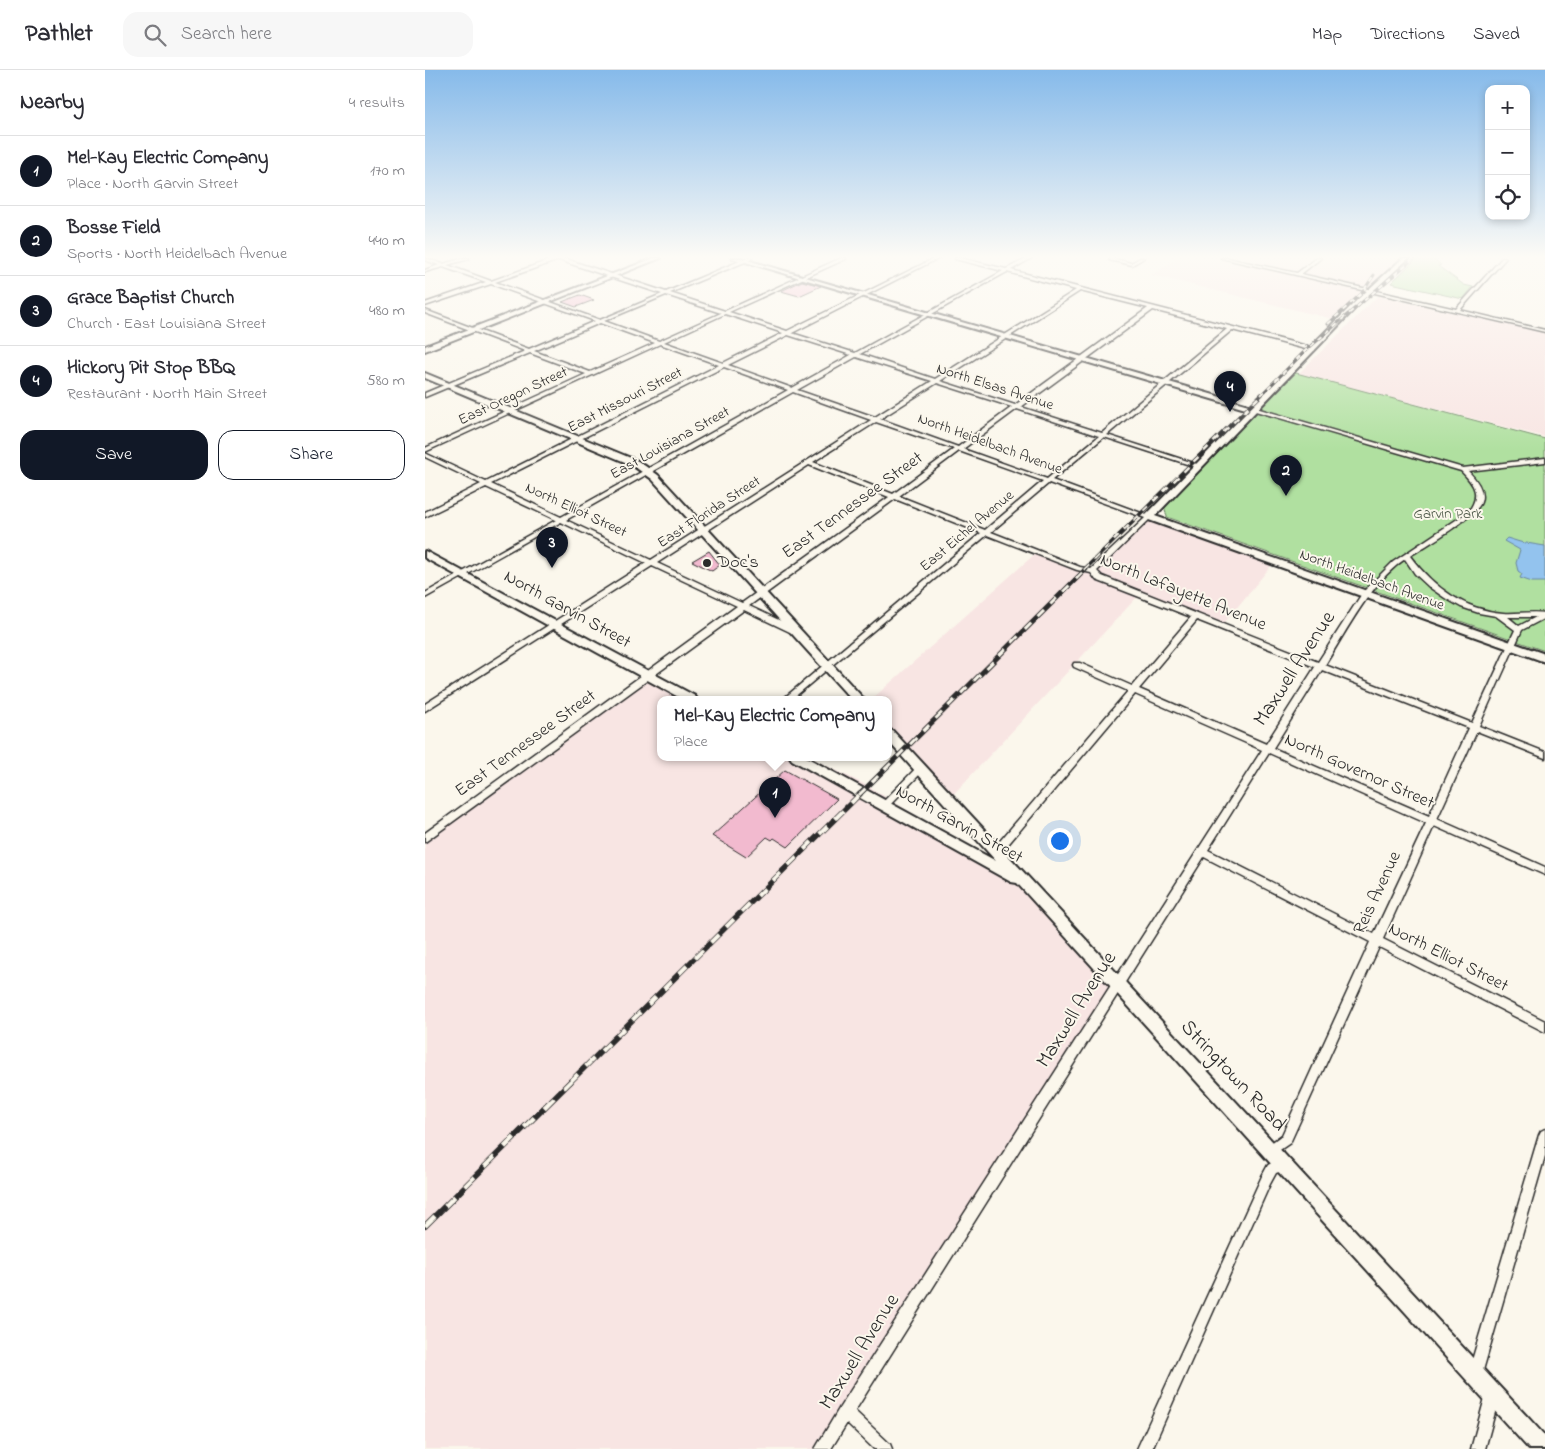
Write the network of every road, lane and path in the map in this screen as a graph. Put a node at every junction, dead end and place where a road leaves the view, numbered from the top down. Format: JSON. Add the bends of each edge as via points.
{"nodes":[{"id":1,"x":454,"y":322,"type":"edge"},
{"id":2,"x":493,"y":322,"type":"edge"},
{"id":3,"x":598,"y":322,"type":"edge"},
{"id":4,"x":605,"y":322,"type":"edge"},
{"id":5,"x":703,"y":322,"type":"edge"},
{"id":6,"x":757,"y":322,"type":"edge"},
{"id":7,"x":807,"y":322,"type":"edge"},
{"id":8,"x":913,"y":322,"type":"edge"},
{"id":9,"x":958,"y":322,"type":"edge"},
{"id":10,"x":1027,"y":322,"type":"edge"},
{"id":11,"x":1132,"y":322,"type":"edge"},
{"id":12,"x":1209,"y":322,"type":"edge"},
{"id":13,"x":1339,"y":322,"type":"edge"},
{"id":14,"x":1507,"y":322,"type":"edge"},
{"id":15,"x":1231,"y":328,"type":"junction"},
{"id":16,"x":474,"y":330,"type":"junction"},
{"id":17,"x":1545,"y":331,"type":"edge"},
{"id":18,"x":787,"y":332,"type":"junction"},
{"id":19,"x":1006,"y":336,"type":"junction"},
{"id":20,"x":660,"y":342,"type":"junction"},
{"id":21,"x":425,"y":349,"type":"edge"},
{"id":22,"x":1313,"y":349,"type":"junction"},
{"id":23,"x":530,"y":351,"type":"junction"},
{"id":24,"x":856,"y":355,"type":"junction"},
{"id":25,"x":1082,"y":359,"type":"junction"},
{"id":26,"x":723,"y":365,"type":"junction"},
{"id":27,"x":590,"y":374,"type":"junction"},
{"id":28,"x":425,"y":375,"type":"edge"},
{"id":29,"x":936,"y":381,"type":"junction"},
{"id":30,"x":1165,"y":383,"type":"junction"},
{"id":31,"x":449,"y":385,"type":"junction"},
{"id":32,"x":794,"y":390,"type":"junction"},
{"id":33,"x":425,"y":395,"type":"edge"},
{"id":34,"x":1016,"y":407,"type":"junction"},
{"id":35,"x":1253,"y":409,"type":"junction"},
{"id":36,"x":510,"y":411,"type":"junction"},
{"id":37,"x":876,"y":420,"type":"junction"},
{"id":38,"x":1103,"y":436,"type":"junction"},
{"id":39,"x":576,"y":439,"type":"junction"},
{"id":40,"x":425,"y":450,"type":"edge"},
{"id":41,"x":957,"y":450,"type":"junction"},
{"id":42,"x":425,"y":455,"type":"edge"},
{"id":43,"x":1545,"y":460,"type":"edge"},
{"id":44,"x":809,"y":463,"type":"junction"},
{"id":45,"x":1198,"y":466,"type":"junction"},
{"id":46,"x":1463,"y":470,"type":"junction"},
{"id":47,"x":648,"y":471,"type":"junction"},
{"id":48,"x":1048,"y":481,"type":"junction"},
{"id":49,"x":486,"y":484,"type":"junction"},
{"id":50,"x":893,"y":496,"type":"junction"},
{"id":51,"x":425,"y":515,"type":"edge"},
{"id":52,"x":1149,"y":517,"type":"junction"},
{"id":53,"x":561,"y":520,"type":"junction"},
{"id":54,"x":704,"y":530,"type":"junction"},
{"id":55,"x":986,"y":533,"type":"junction"},
{"id":56,"x":425,"y":554,"type":"edge"},
{"id":57,"x":1405,"y":556,"type":"junction"},
{"id":58,"x":652,"y":563,"type":"junction"},
{"id":59,"x":1093,"y":571,"type":"junction"},
{"id":60,"x":463,"y":575,"type":"junction"},
{"id":61,"x":761,"y":592,"type":"junction"},
{"id":62,"x":1366,"y":594,"type":"junction"},
{"id":63,"x":425,"y":596,"type":"edge"},
{"id":64,"x":743,"y":606,"type":"junction"},
{"id":65,"x":1498,"y":614,"type":"junction"},
{"id":66,"x":1545,"y":614,"type":"edge"},
{"id":67,"x":1195,"y":617,"type":"junction"},
{"id":68,"x":555,"y":625,"type":"junction"},
{"id":69,"x":1519,"y":629,"type":"junction"},
{"id":70,"x":796,"y":631,"type":"junction"},
{"id":71,"x":1512,"y":646,"type":"junction"},
{"id":72,"x":1545,"y":658,"type":"edge"},
{"id":73,"x":828,"y":665,"type":"junction"},
{"id":74,"x":1077,"y":665,"type":"dead end"},
{"id":75,"x":1320,"y":666,"type":"junction"},
{"id":76,"x":648,"y":675,"type":"junction"},
{"id":77,"x":1133,"y":690,"type":"junction"},
{"id":78,"x":686,"y":696,"type":"edge"},
{"id":79,"x":791,"y":696,"type":"edge"},
{"id":80,"x":855,"y":696,"type":"edge"},
{"id":81,"x":425,"y":708,"type":"edge"},
{"id":82,"x":1475,"y":727,"type":"junction"},
{"id":83,"x":892,"y":737,"type":"edge"},
{"id":84,"x":1267,"y":749,"type":"junction"},
{"id":85,"x":1545,"y":755,"type":"edge"},
{"id":86,"x":803,"y":761,"type":"edge"},
{"id":87,"x":921,"y":768,"type":"junction"},
{"id":88,"x":885,"y":805,"type":"junction"},
{"id":89,"x":1432,"y":822,"type":"junction"},
{"id":90,"x":425,"y":838,"type":"edge"},
{"id":91,"x":997,"y":851,"type":"junction"},
{"id":92,"x":1202,"y":851,"type":"junction"},
{"id":93,"x":1545,"y":872,"type":"edge"},
{"id":94,"x":1025,"y":883,"type":"junction"},
{"id":95,"x":1377,"y":940,"type":"junction"},
{"id":96,"x":1117,"y":983,"type":"junction"},
{"id":97,"x":1545,"y":1027,"type":"edge"},
{"id":98,"x":1545,"y":1134,"type":"edge"},
{"id":99,"x":1271,"y":1150,"type":"junction"},
{"id":100,"x":1290,"y":1171,"type":"junction"},
{"id":101,"x":1475,"y":1374,"type":"junction"},
{"id":102,"x":1493,"y":1394,"type":"junction"},
{"id":103,"x":845,"y":1412,"type":"junction"},
{"id":104,"x":822,"y":1449,"type":"edge"},
{"id":105,"x":885,"y":1449,"type":"edge"},
{"id":106,"x":1144,"y":1449,"type":"edge"},
{"id":107,"x":1478,"y":1449,"type":"edge"},
{"id":108,"x":1543,"y":1449,"type":"edge"}],
"edges":[{"from":1,"to":16,"type":"street"},
{"from":2,"to":16,"type":"main road"},
{"from":3,"to":23,"type":"street"},
{"from":4,"to":20,"type":"street","name":"North Heidelbach Avenue"},
{"from":5,"to":20,"type":"street","name":"East Oregon Street"},
{"from":6,"to":18,"type":"street","name":"North Elsas Avenue"},
{"from":7,"to":18,"type":"street","name":"East Missouri Street"},
{"from":8,"to":24,"type":"street","name":"East Louisiana Street"},
{"from":9,"to":19,"type":"main road"},
{"from":10,"to":19,"type":"street","name":"East Florida Street"},
{"from":11,"to":25,"type":"street","name":"East Tennessee Street"},
{"from":12,"to":15,"type":"street"},
{"from":13,"to":22,"type":"main road"},
{"from":14,"to":17,"type":"street"},
{"from":15,"to":22,"type":"street"},
{"from":15,"to":30,"type":"street","name":"East Eichel Avenue"},
{"from":16,"to":21,"type":"main road"},
{"from":16,"to":23,"type":"street"},
{"from":18,"to":24,"type":"street","name":"North Elsas Avenue"},
{"from":18,"to":26,"type":"street","name":"East Missouri Street"},
{"from":19,"to":25,"type":"main road"},
{"from":19,"to":29,"type":"street","name":"East Florida Street"},
{"from":20,"to":26,"type":"street","name":"North Heidelbach Avenue"},
{"from":20,"to":27,"type":"street","name":"East Oregon Street"},
{"from":22,"to":35,"type":"main road"},
{"from":23,"to":27,"type":"street"},
{"from":23,"to":31,"type":"street"},
{"from":24,"to":29,"type":"street","name":"North Elsas Avenue"},
{"from":24,"to":32,"type":"street","name":"East Louisiana Street"},
{"from":25,"to":30,"type":"main road"},
{"from":25,"to":34,"type":"street","name":"East Tennessee Street"},
{"from":26,"to":32,"type":"street","name":"North Heidelbach Avenue"},
{"from":26,"to":39,"type":"street","name":"East Missouri Street"},
{"from":27,"to":36,"type":"street","name":"East Oregon Street"},
{"from":28,"to":31,"type":"main road"},
{"from":29,"to":34,"type":"street","name":"North Elsas Avenue"},
{"from":29,"to":37,"type":"street","name":"East Florida Street"},
{"from":30,"to":35,"type":"main road"},
{"from":30,"to":38,"type":"street","name":"East Eichel Avenue"},
{"from":31,"to":33,"type":"street"},
{"from":31,"to":36,"type":"main road"},
{"from":32,"to":37,"type":"street","name":"North Heidelbach Avenue"},
{"from":32,"to":47,"type":"street","name":"East Louisiana Street"},
{"from":34,"to":38,"type":"street","name":"North Elsas Avenue"},
{"from":34,"to":41,"type":"street","name":"East Tennessee Street"},
{"from":35,"to":45,"type":"main road"},
{"from":35,"to":46,"type":"street"},
{"from":36,"to":39,"type":"main road"},
{"from":36,"to":40,"type":"street","name":"East Oregon Street"},
{"from":37,"to":41,"type":"street","name":"North Heidelbach Avenue"},
{"from":37,"to":44,"type":"street","name":"East Florida Street"},
{"from":38,"to":45,"type":"street","name":"North Elsas Avenue"},
{"from":38,"to":48,"type":"street","name":"East Eichel Avenue"},
{"from":39,"to":47,"type":"main road"},
{"from":39,"to":49,"type":"street","name":"East Missouri Street"},
{"from":41,"to":48,"type":"street","name":"North Heidelbach Avenue"},
{"from":41,"to":50,"type":"street","name":"East Tennessee Street"},
{"from":42,"to":49,"type":"street","name":"North Elliot Street"},
{"from":43,"to":46,"type":"street"},
{"from":44,"to":50,"type":"street","name":"North Lafayette Avenue"},
{"from":44,"to":54,"type":"street","name":"East Florida Street"},
{"from":45,"to":52,"type":"main road"},
{"from":46,"to":57,"type":"street","name":"Maxwell Avenue","via":[[1479,492],[1476,507]]},
{"from":47,"to":53,"type":"street","name":"East Louisiana Street"},
{"from":47,"to":54,"type":"main road"},
{"from":48,"to":52,"type":"street","name":"North Heidelbach Avenue"},
{"from":48,"to":55,"type":"street","name":"East Eichel Avenue"},
{"from":49,"to":51,"type":"street","name":"East Missouri Street"},
{"from":49,"to":53,"type":"street","name":"North Elliot Street"},
{"from":50,"to":55,"type":"street","name":"North Lafayette Avenue"},
{"from":50,"to":61,"type":"street","name":"East Tennessee Street"},
{"from":52,"to":59,"type":"street"},
{"from":52,"to":62,"type":"main road","name":"North Heidelbach Avenue"},
{"from":53,"to":58,"type":"street","name":"North Elliot Street"},
{"from":53,"to":60,"type":"street","name":"East Louisiana Street"},
{"from":54,"to":58,"type":"street","name":"East Florida Street"},
{"from":54,"to":61,"type":"main road"},
{"from":55,"to":59,"type":"street","name":"North Lafayette Avenue","via":[[1079,569]]},
{"from":55,"to":73,"type":"street","name":"East Eichel Avenue"},
{"from":56,"to":60,"type":"main road","name":"North Garvin Street"},
{"from":57,"to":62,"type":"street","name":"Maxwell Avenue","via":[[1385,571]]},
{"from":57,"to":65,"type":"street","via":[[1449,598],[1470,608]]},
{"from":58,"to":64,"type":"street","name":"North Elliot Street"},
{"from":58,"to":68,"type":"street","name":"East Florida Street"},
{"from":59,"to":67,"type":"street","name":"North Lafayette Avenue","via":[[1099,578]]},
{"from":60,"to":63,"type":"street","name":"East Louisiana Street"},
{"from":60,"to":68,"type":"main road","name":"North Garvin Street"},
{"from":61,"to":64,"type":"street","name":"East Tennessee Street"},
{"from":61,"to":70,"type":"main road"},
{"from":62,"to":71,"type":"main road","name":"North Heidelbach Avenue"},
{"from":62,"to":75,"type":"street","name":"Maxwell Avenue"},
{"from":64,"to":70,"type":"street","name":"North Elliot Street"},
{"from":64,"to":76,"type":"street","name":"East Tennessee Street"},
{"from":65,"to":66,"type":"street"},
{"from":65,"to":69,"type":"street"},
{"from":66,"to":69,"type":"street"},
{"from":67,"to":75,"type":"street","name":"North Lafayette Avenue"},
{"from":67,"to":77,"type":"street"},
{"from":68,"to":76,"type":"main road","name":"North Garvin Street"},
{"from":68,"to":81,"type":"street","name":"East Florida Street"},
{"from":69,"to":71,"type":"street","name":"Reis Avenue"},
{"from":70,"to":73,"type":"main road"},
{"from":71,"to":72,"type":"main road","name":"North Heidelbach Avenue"},
{"from":71,"to":82,"type":"street","name":"Reis Avenue"},
{"from":73,"to":79,"type":"street","name":"East Eichel Avenue"},
{"from":73,"to":80,"type":"main road"},
{"from":74,"to":77,"type":"street","name":"North Governor Street"},
{"from":75,"to":82,"type":"street","name":"North Lafayette Avenue"},
{"from":75,"to":84,"type":"street","name":"Maxwell Avenue"},
{"from":76,"to":78,"type":"main road","name":"North Garvin Street"},
{"from":76,"to":90,"type":"street","name":"East Tennessee Street"},
{"from":77,"to":84,"type":"street","name":"North Governor Street"},
{"from":77,"to":91,"type":"street"},
{"from":82,"to":85,"type":"street","name":"North Lafayette Avenue"},
{"from":82,"to":89,"type":"street","name":"Reis Avenue"},
{"from":83,"to":87,"type":"main road","name":"Stringtown Road"},
{"from":84,"to":89,"type":"street","name":"North Governor Street"},
{"from":84,"to":92,"type":"street","name":"Maxwell Avenue"},
{"from":86,"to":88,"type":"main road","name":"North Garvin Street"},
{"from":87,"to":88,"type":"street"},
{"from":87,"to":91,"type":"main road","name":"Stringtown Road"},
{"from":88,"to":94,"type":"main road","name":"North Garvin Street"},
{"from":89,"to":93,"type":"street","name":"North Governor Street"},
{"from":89,"to":95,"type":"street","name":"Reis Avenue"},
{"from":91,"to":94,"type":"main road","name":"Stringtown Road"},
{"from":92,"to":95,"type":"street","name":"North Elliot Street"},
{"from":92,"to":96,"type":"street","name":"Maxwell Avenue"},
{"from":94,"to":96,"type":"main road","name":"Stringtown Road"},
{"from":95,"to":97,"type":"street","name":"North Elliot Street"},
{"from":95,"to":99,"type":"street","name":"Reis Avenue","via":[[1286,1138]]},
{"from":96,"to":99,"type":"main road","name":"Stringtown Road"},
{"from":96,"to":103,"type":"street","name":"Maxwell Avenue"},
{"from":98,"to":101,"type":"street"},
{"from":99,"to":100,"type":"main road","name":"Stringtown Road"},
{"from":100,"to":101,"type":"main road","name":"Stringtown Road"},
{"from":100,"to":106,"type":"street","via":[[1279,1165],[1269,1175]]},
{"from":101,"to":102,"type":"main road","name":"Stringtown Road"},
{"from":102,"to":107,"type":"street"},
{"from":102,"to":108,"type":"main road","name":"Stringtown Road"},
{"from":103,"to":104,"type":"street","name":"Maxwell Avenue"},
{"from":103,"to":105,"type":"street"}]}
